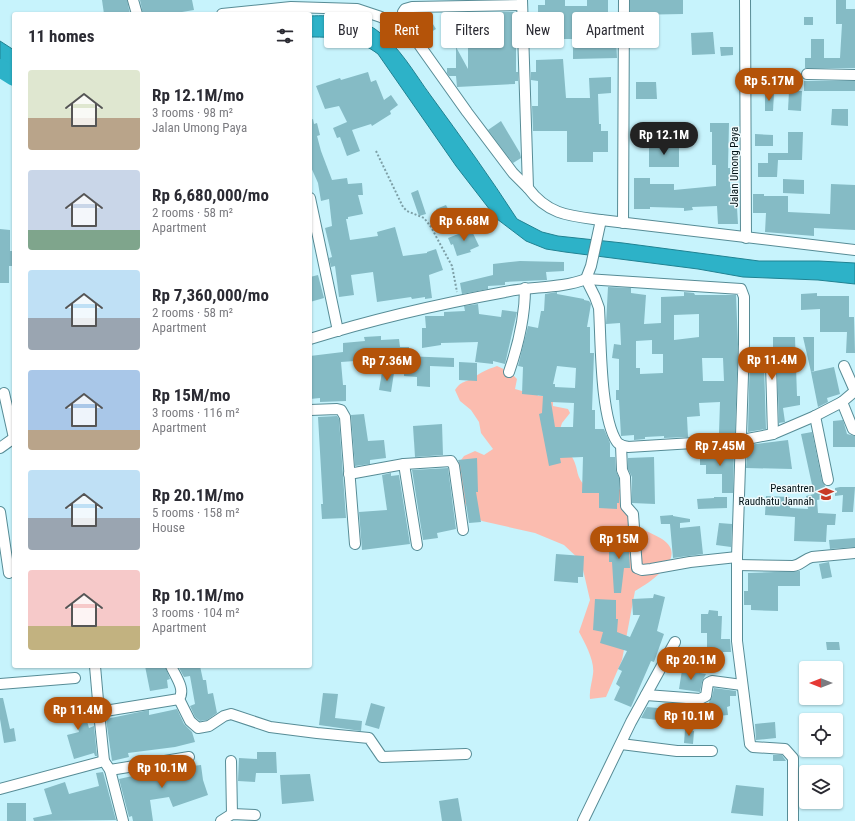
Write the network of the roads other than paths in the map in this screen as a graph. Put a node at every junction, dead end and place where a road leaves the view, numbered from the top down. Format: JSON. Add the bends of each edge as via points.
{"nodes":[{"id":1,"x":134,"y":0,"type":"edge"},
{"id":2,"x":624,"y":0,"type":"edge"},
{"id":3,"x":745,"y":0,"type":"edge"},
{"id":4,"x":522,"y":3,"type":"edge"},
{"id":5,"x":137,"y":12,"type":"edge"},
{"id":6,"x":242,"y":12,"type":"edge"},
{"id":7,"x":403,"y":12,"type":"edge"},
{"id":8,"x":380,"y":17,"type":"edge"},
{"id":9,"x":422,"y":48,"type":"edge"},
{"id":10,"x":807,"y":74,"type":"dead end"},
{"id":11,"x":855,"y":75,"type":"edge"},
{"id":12,"x":528,"y":188,"type":"junction"},
{"id":13,"x":312,"y":207,"type":"edge"},
{"id":14,"x":623,"y":223,"type":"junction"},
{"id":15,"x":600,"y":225,"type":"junction"},
{"id":16,"x":746,"y":238,"type":"junction"},
{"id":17,"x":855,"y":250,"type":"edge"},
{"id":18,"x":586,"y":279,"type":"junction"},
{"id":19,"x":525,"y":288,"type":"junction"},
{"id":20,"x":338,"y":330,"type":"junction"},
{"id":21,"x":312,"y":338,"type":"edge"},
{"id":22,"x":771,"y":364,"type":"dead end"},
{"id":23,"x":844,"y":366,"type":"dead end"},
{"id":24,"x":509,"y":372,"type":"dead end"},
{"id":25,"x":855,"y":391,"type":"edge"},
{"id":26,"x":4,"y":393,"type":"dead end"},
{"id":27,"x":842,"y":402,"type":"junction"},
{"id":28,"x":312,"y":410,"type":"edge"},
{"id":29,"x":815,"y":416,"type":"junction"},
{"id":30,"x":12,"y":429,"type":"edge"},
{"id":31,"x":855,"y":430,"type":"edge"},
{"id":32,"x":773,"y":434,"type":"junction"},
{"id":33,"x":12,"y":439,"type":"edge"},
{"id":34,"x":742,"y":440,"type":"junction"},
{"id":35,"x":621,"y":445,"type":"junction"},
{"id":36,"x":0,"y":448,"type":"edge"},
{"id":37,"x":404,"y":464,"type":"junction"},
{"id":38,"x":349,"y":474,"type":"junction"},
{"id":39,"x":828,"y":480,"type":"dead end"},
{"id":40,"x":0,"y":512,"type":"edge"},
{"id":41,"x":463,"y":530,"type":"dead end"},
{"id":42,"x":355,"y":544,"type":"dead end"},
{"id":43,"x":417,"y":545,"type":"dead end"},
{"id":44,"x":855,"y":553,"type":"edge"},
{"id":45,"x":737,"y":561,"type":"junction"},
{"id":46,"x":8,"y":574,"type":"edge"},
{"id":47,"x":675,"y":642,"type":"dead end"},
{"id":48,"x":95,"y":668,"type":"edge"},
{"id":49,"x":172,"y":668,"type":"edge"},
{"id":50,"x":75,"y":678,"type":"dead end"},
{"id":51,"x":0,"y":684,"type":"edge"},
{"id":52,"x":742,"y":685,"type":"junction"},
{"id":53,"x":646,"y":695,"type":"junction"},
{"id":54,"x":179,"y":699,"type":"junction"},
{"id":55,"x":99,"y":712,"type":"junction"},
{"id":56,"x":621,"y":744,"type":"junction"},
{"id":57,"x":712,"y":752,"type":"dead end"},
{"id":58,"x":466,"y":754,"type":"dead end"},
{"id":59,"x":189,"y":757,"type":"dead end"},
{"id":60,"x":104,"y":761,"type":"junction"},
{"id":61,"x":231,"y":761,"type":"dead end"},
{"id":62,"x":110,"y":770,"type":"junction"},
{"id":63,"x":0,"y":789,"type":"edge"},
{"id":64,"x":232,"y":814,"type":"junction"},
{"id":65,"x":255,"y":815,"type":"dead end"},
{"id":66,"x":123,"y":821,"type":"edge"},
{"id":67,"x":221,"y":821,"type":"edge"},
{"id":68,"x":583,"y":821,"type":"edge"},
{"id":69,"x":793,"y":821,"type":"edge"}],
"edges":[{"from":1,"to":5,"type":"street"},
{"from":2,"to":14,"type":"street"},
{"from":3,"to":16,"type":"street","name":"Jalan Umong Paya"},
{"from":4,"to":7,"type":"street","via":[[408,8]]},
{"from":4,"to":12,"type":"street"},
{"from":6,"to":8,"type":"street","via":[[291,7],[357,8]]},
{"from":9,"to":12,"type":"street","via":[[512,173]]},
{"from":10,"to":11,"type":"street"},
{"from":12,"to":15,"type":"street","via":[[550,209]]},
{"from":13,"to":20,"type":"street"},
{"from":14,"to":15,"type":"street"},
{"from":14,"to":16,"type":"street"},
{"from":15,"to":18,"type":"street","via":[[592,266]]},
{"from":16,"to":17,"type":"street"},
{"from":18,"to":19,"type":"street","via":[[565,285]]},
{"from":18,"to":34,"type":"street","via":[[741,289],[744,297]]},
{"from":18,"to":35,"type":"street","via":[[599,308],[604,393],[611,426]]},
{"from":19,"to":20,"type":"street","via":[[416,310]]},
{"from":19,"to":24,"type":"street","via":[[520,340]]},
{"from":20,"to":21,"type":"street"},
{"from":22,"to":32,"type":"street"},
{"from":23,"to":25,"type":"street"},
{"from":25,"to":27,"type":"street"},
{"from":26,"to":30,"type":"street"},
{"from":27,"to":29,"type":"street"},
{"from":27,"to":31,"type":"street"},
{"from":28,"to":38,"type":"street","via":[[338,409],[343,413]]},
{"from":29,"to":32,"type":"street"},
{"from":29,"to":39,"type":"street"},
{"from":32,"to":34,"type":"street"},
{"from":33,"to":36,"type":"street"},
{"from":34,"to":35,"type":"street","via":[[628,447]]},
{"from":34,"to":45,"type":"street"},
{"from":35,"to":45,"type":"street","via":[[626,506],[633,514],[637,568],[651,570],[690,562]]},
{"from":37,"to":38,"type":"street"},
{"from":37,"to":41,"type":"street","via":[[448,460],[453,463]]},
{"from":37,"to":43,"type":"street"},
{"from":38,"to":42,"type":"street"},
{"from":40,"to":46,"type":"street"},
{"from":44,"to":45,"type":"street","via":[[803,561],[793,566]]},
{"from":45,"to":52,"type":"street","via":[[737,641]]},
{"from":47,"to":53,"type":"street"},
{"from":48,"to":55,"type":"street"},
{"from":49,"to":54,"type":"street","via":[[181,686]]},
{"from":50,"to":51,"type":"street"},
{"from":52,"to":53,"type":"street","via":[[712,680],[708,683],[706,696],[700,699]]},
{"from":52,"to":69,"type":"street","via":[[751,746],[785,749],[792,754]]},
{"from":53,"to":56,"type":"street"},
{"from":54,"to":55,"type":"street"},
{"from":54,"to":58,"type":"street","via":[[190,721],[198,728],[209,726],[232,714],[270,726],[317,734],[369,738],[382,757]]},
{"from":55,"to":60,"type":"street"},
{"from":56,"to":57,"type":"street"},
{"from":56,"to":68,"type":"street","via":[[597,788]]},
{"from":59,"to":62,"type":"street"},
{"from":60,"to":62,"type":"street"},
{"from":60,"to":63,"type":"street"},
{"from":61,"to":64,"type":"street"},
{"from":62,"to":66,"type":"street"},
{"from":64,"to":65,"type":"street"},
{"from":64,"to":67,"type":"street"}]}
